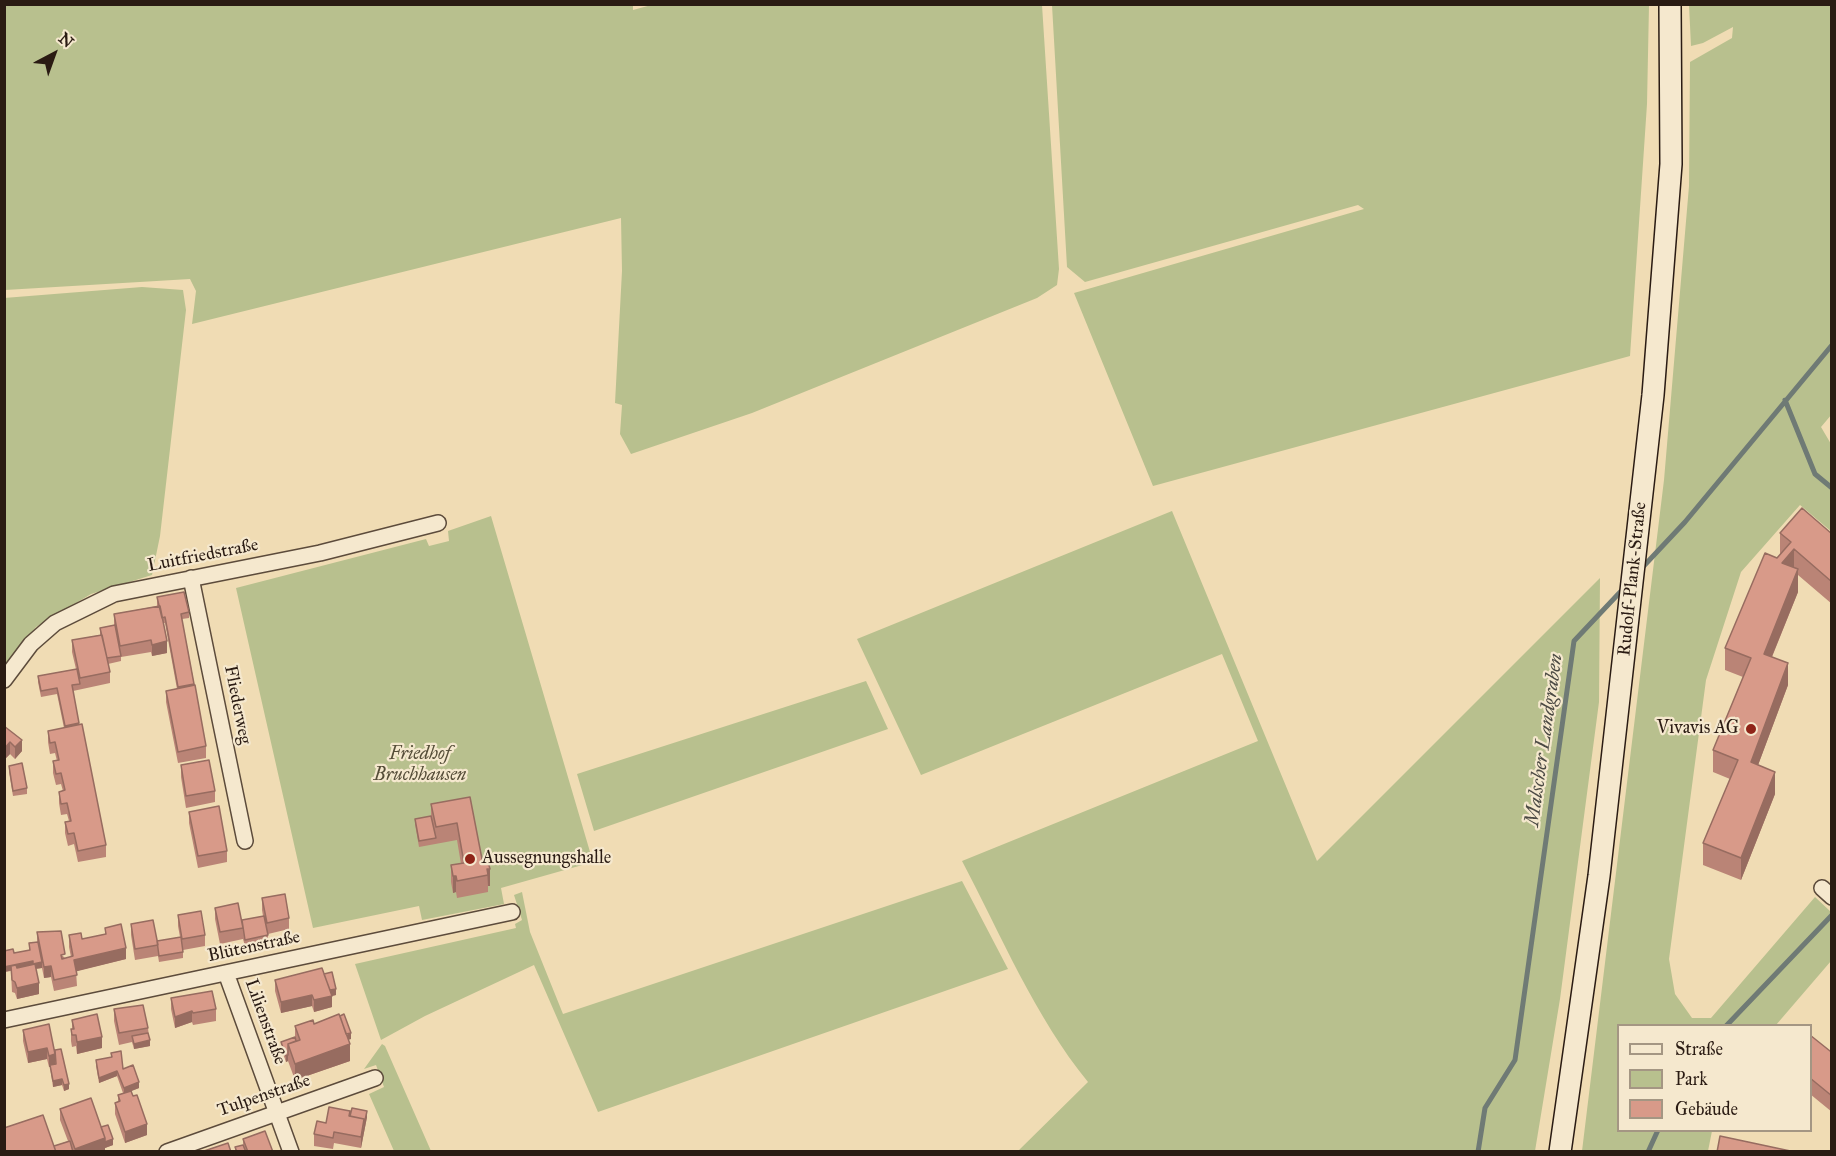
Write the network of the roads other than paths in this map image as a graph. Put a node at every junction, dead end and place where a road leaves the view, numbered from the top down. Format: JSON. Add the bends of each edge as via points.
{"nodes":[{"id":1,"x":1670,"y":4,"type":"edge"},
{"id":2,"x":438,"y":523,"type":"dead end"},
{"id":3,"x":191,"y":578,"type":"junction"},
{"id":4,"x":4,"y":680,"type":"edge"},
{"id":5,"x":245,"y":841,"type":"dead end"},
{"id":6,"x":512,"y":912,"type":"dead end"},
{"id":7,"x":226,"y":973,"type":"junction"},
{"id":8,"x":4,"y":1020,"type":"edge"},
{"id":9,"x":375,"y":1078,"type":"dead end"},
{"id":10,"x":277,"y":1111,"type":"junction"},
{"id":11,"x":167,"y":1152,"type":"edge"},
{"id":12,"x":291,"y":1152,"type":"edge"},
{"id":13,"x":1560,"y":1152,"type":"edge"}],
"edges":[{"from":1,"to":13,"type":"main road","name":"Rudolf-Plank-Straße","via":[[1671,164],[1653,395],[1599,876]]},
{"from":2,"to":3,"type":"street","name":"Luitfriedstraße","via":[[338,549]]},
{"from":3,"to":4,"type":"street","name":"Luitfriedstraße","via":[[114,594],[55,623],[31,644]]},
{"from":3,"to":5,"type":"street","name":"Fliederweg"},
{"from":6,"to":7,"type":"street","name":"Blütenstraße"},
{"from":7,"to":8,"type":"street","name":"Blütenstraße"},
{"from":7,"to":10,"type":"street","name":"Lilienstraße"},
{"from":9,"to":10,"type":"street","name":"Tulpenstraße"},
{"from":10,"to":11,"type":"street","name":"Tulpenstraße"},
{"from":10,"to":12,"type":"street","name":"Lilienstraße"}]}
